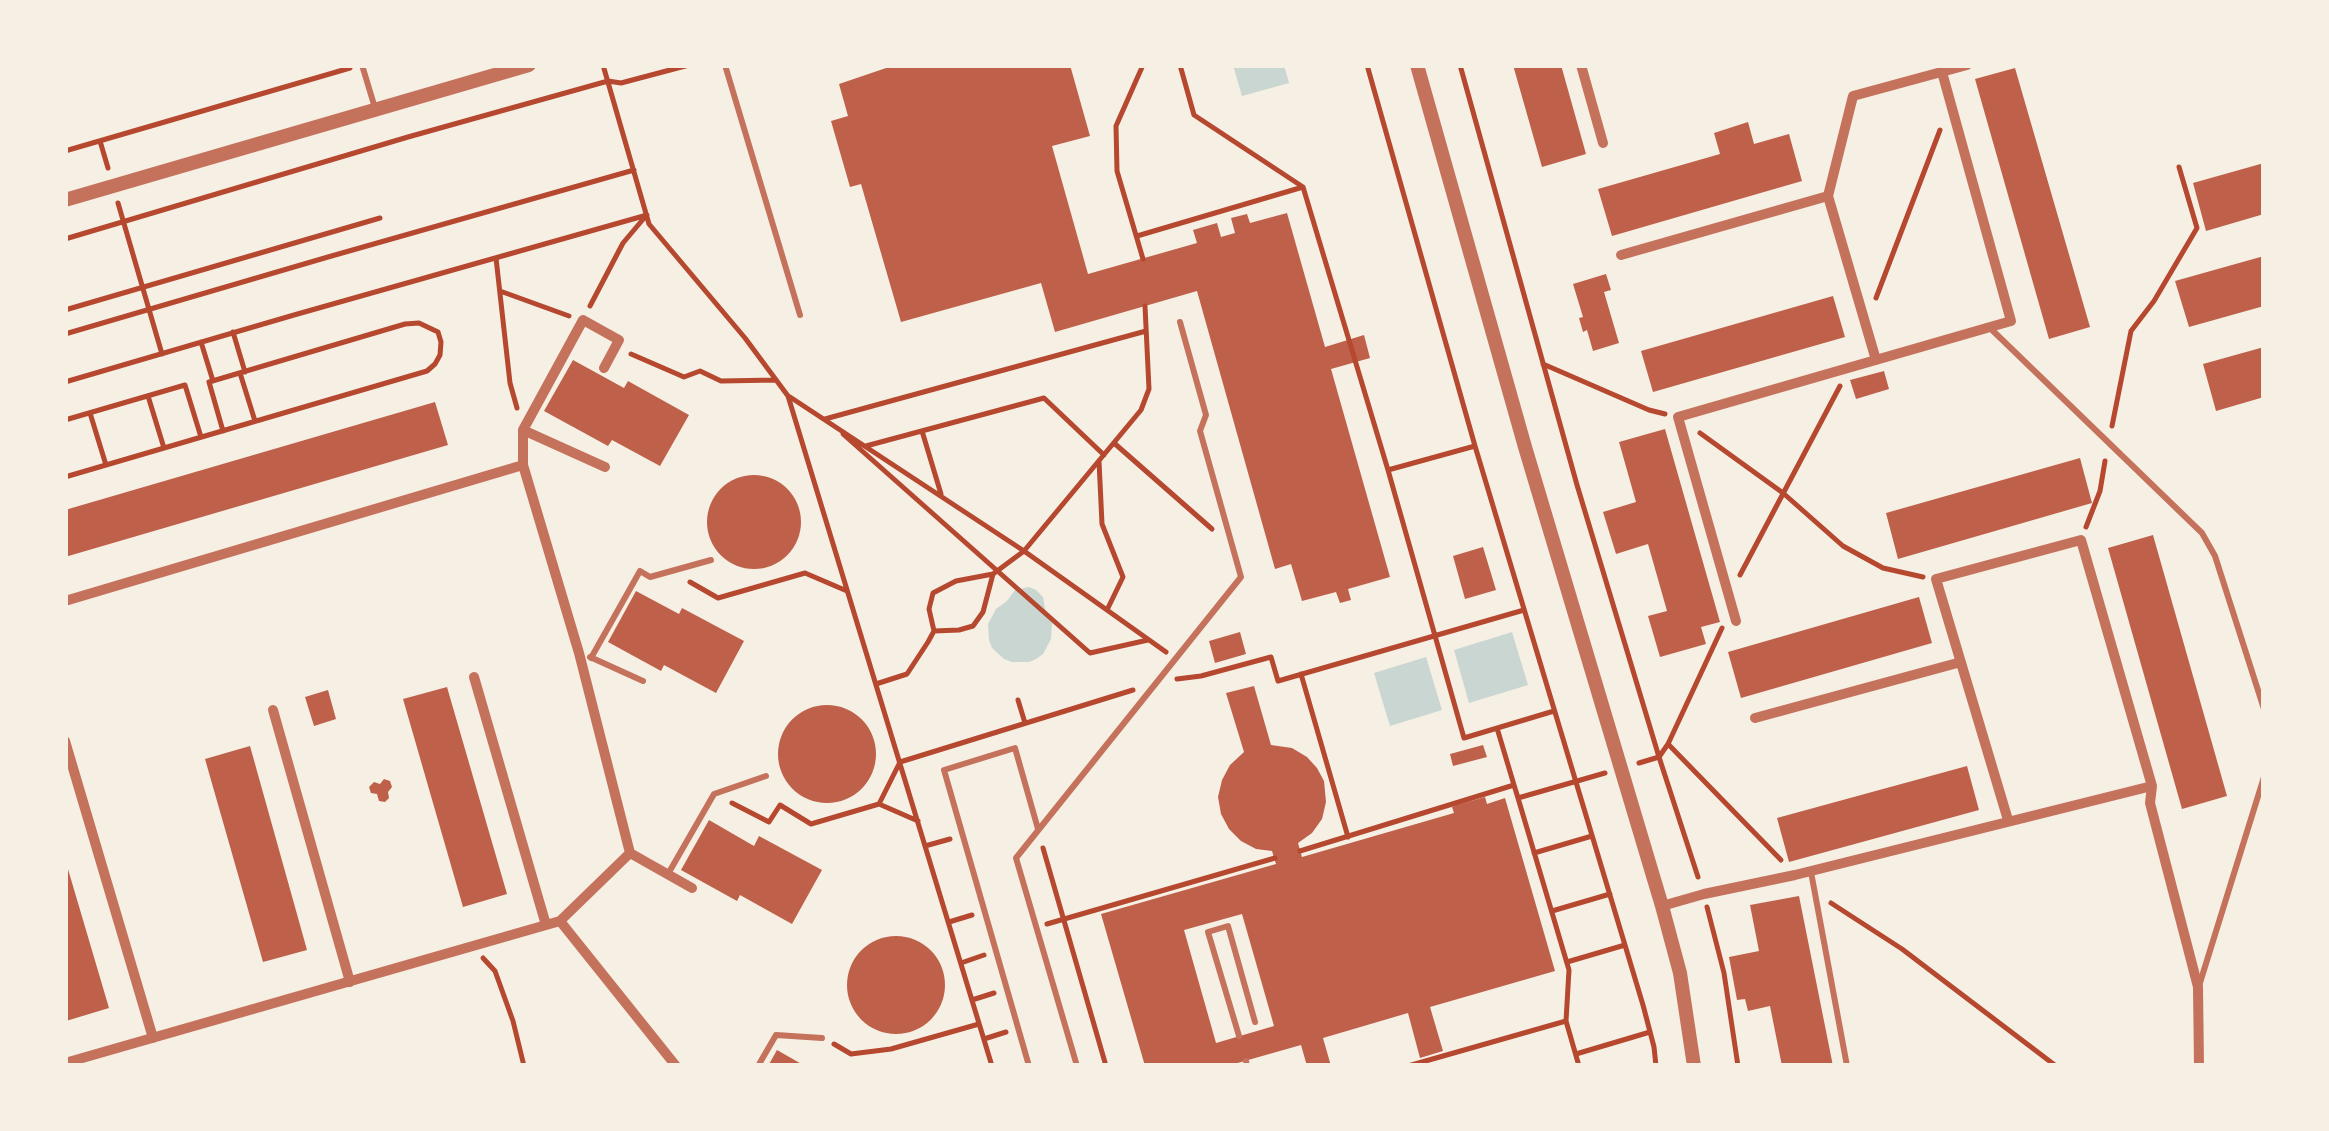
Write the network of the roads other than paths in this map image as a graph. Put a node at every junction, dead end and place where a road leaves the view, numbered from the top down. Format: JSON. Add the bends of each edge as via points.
{"nodes":[{"id":1,"x":360,"y":65,"type":"edge"},
{"id":2,"x":529,"y":65,"type":"edge"},
{"id":3,"x":724,"y":65,"type":"edge"},
{"id":4,"x":1416,"y":65,"type":"edge"},
{"id":5,"x":1581,"y":65,"type":"edge"},
{"id":6,"x":1967,"y":65,"type":"edge"},
{"id":7,"x":1942,"y":72,"type":"junction"},
{"id":8,"x":375,"y":109,"type":"junction"},
{"id":9,"x":1603,"y":142,"type":"dead end"},
{"id":10,"x":1828,"y":196,"type":"junction"},
{"id":11,"x":65,"y":200,"type":"edge"},
{"id":12,"x":1621,"y":255,"type":"dead end"},
{"id":13,"x":800,"y":315,"type":"dead end"},
{"id":14,"x":1180,"y":322,"type":"dead end"},
{"id":15,"x":1990,"y":327,"type":"junction"},
{"id":16,"x":1876,"y":360,"type":"junction"},
{"id":17,"x":604,"y":368,"type":"dead end"},
{"id":18,"x":524,"y":430,"type":"junction"},
{"id":19,"x":524,"y":464,"type":"junction"},
{"id":20,"x":605,"y":466,"type":"dead end"},
{"id":21,"x":711,"y":560,"type":"dead end"},
{"id":22,"x":65,"y":601,"type":"edge"},
{"id":23,"x":1736,"y":621,"type":"dead end"},
{"id":24,"x":585,"y":655,"type":"junction"},
{"id":25,"x":1961,"y":662,"type":"junction"},
{"id":26,"x":474,"y":677,"type":"dead end"},
{"id":27,"x":643,"y":681,"type":"dead end"},
{"id":28,"x":2264,"y":709,"type":"edge"},
{"id":29,"x":273,"y":710,"type":"dead end"},
{"id":30,"x":1756,"y":718,"type":"dead end"},
{"id":31,"x":65,"y":741,"type":"edge"},
{"id":32,"x":766,"y":776,"type":"dead end"},
{"id":33,"x":2264,"y":777,"type":"edge"},
{"id":34,"x":2152,"y":786,"type":"junction"},
{"id":35,"x":2008,"y":820,"type":"junction"},
{"id":36,"x":1038,"y":831,"type":"junction"},
{"id":37,"x":630,"y":852,"type":"junction"},
{"id":38,"x":1810,"y":871,"type":"junction"},
{"id":39,"x":668,"y":874,"type":"junction"},
{"id":40,"x":692,"y":888,"type":"dead end"},
{"id":41,"x":1662,"y":906,"type":"junction"},
{"id":42,"x":560,"y":921,"type":"junction"},
{"id":43,"x":546,"y":925,"type":"junction"},
{"id":44,"x":350,"y":982,"type":"junction"},
{"id":45,"x":2198,"y":988,"type":"junction"},
{"id":46,"x":1255,"y":1022,"type":"dead end"},
{"id":47,"x":1239,"y":1036,"type":"dead end"},
{"id":48,"x":152,"y":1038,"type":"junction"},
{"id":49,"x":822,"y":1038,"type":"road end"},
{"id":50,"x":65,"y":1064,"type":"edge"},
{"id":51,"x":676,"y":1066,"type":"edge"},
{"id":52,"x":758,"y":1066,"type":"edge"},
{"id":53,"x":1029,"y":1066,"type":"edge"},
{"id":54,"x":1078,"y":1066,"type":"edge"},
{"id":55,"x":1694,"y":1066,"type":"edge"},
{"id":56,"x":1847,"y":1066,"type":"edge"},
{"id":57,"x":2200,"y":1066,"type":"edge"}],
"edges":[{"from":1,"to":8,"type":"lane"},
{"from":2,"to":8,"type":"street"},
{"from":3,"to":13,"type":"lane"},
{"from":4,"to":41,"type":"street"},
{"from":5,"to":9,"type":"street"},
{"from":6,"to":7,"type":"street"},
{"from":7,"to":10,"type":"street","via":[[1853,96]]},
{"from":7,"to":15,"type":"street","via":[[2012,320]]},
{"from":8,"to":11,"type":"street"},
{"from":10,"to":12,"type":"street"},
{"from":10,"to":16,"type":"street"},
{"from":14,"to":36,"type":"lane","via":[[1206,415],[1200,431],[1241,577]]},
{"from":15,"to":16,"type":"street"},
{"from":15,"to":28,"type":"lane","via":[[2202,533]]},
{"from":16,"to":23,"type":"street","via":[[1678,418]]},
{"from":17,"to":18,"type":"street","via":[[619,340],[582,320]]},
{"from":18,"to":19,"type":"street"},
{"from":18,"to":20,"type":"street"},
{"from":19,"to":22,"type":"street"},
{"from":19,"to":24,"type":"street"},
{"from":21,"to":24,"type":"lane","via":[[650,576],[640,571]]},
{"from":24,"to":27,"type":"lane"},
{"from":24,"to":37,"type":"street"},
{"from":25,"to":30,"type":"street"},
{"from":25,"to":34,"type":"street","via":[[1936,579],[2082,540]]},
{"from":25,"to":35,"type":"street"},
{"from":26,"to":43,"type":"street"},
{"from":29,"to":44,"type":"street"},
{"from":31,"to":48,"type":"street"},
{"from":32,"to":39,"type":"lane","via":[[714,794]]},
{"from":33,"to":45,"type":"lane"},
{"from":34,"to":35,"type":"street"},
{"from":34,"to":45,"type":"street","via":[[2150,803]]},
{"from":35,"to":38,"type":"street"},
{"from":36,"to":53,"type":"lane","via":[[1014,748],[944,770]]},
{"from":36,"to":54,"type":"lane","via":[[1016,858]]},
{"from":37,"to":39,"type":"street"},
{"from":37,"to":42,"type":"street"},
{"from":38,"to":41,"type":"street"},
{"from":38,"to":56,"type":"lane"},
{"from":39,"to":40,"type":"street"},
{"from":41,"to":55,"type":"street"},
{"from":42,"to":43,"type":"street"},
{"from":42,"to":51,"type":"street"},
{"from":43,"to":44,"type":"street"},
{"from":44,"to":48,"type":"street"},
{"from":45,"to":57,"type":"street"},
{"from":46,"to":47,"type":"lane","via":[[1228,926],[1208,932]]},
{"from":48,"to":50,"type":"street"},
{"from":49,"to":52,"type":"lane","via":[[776,1035]]}]}
